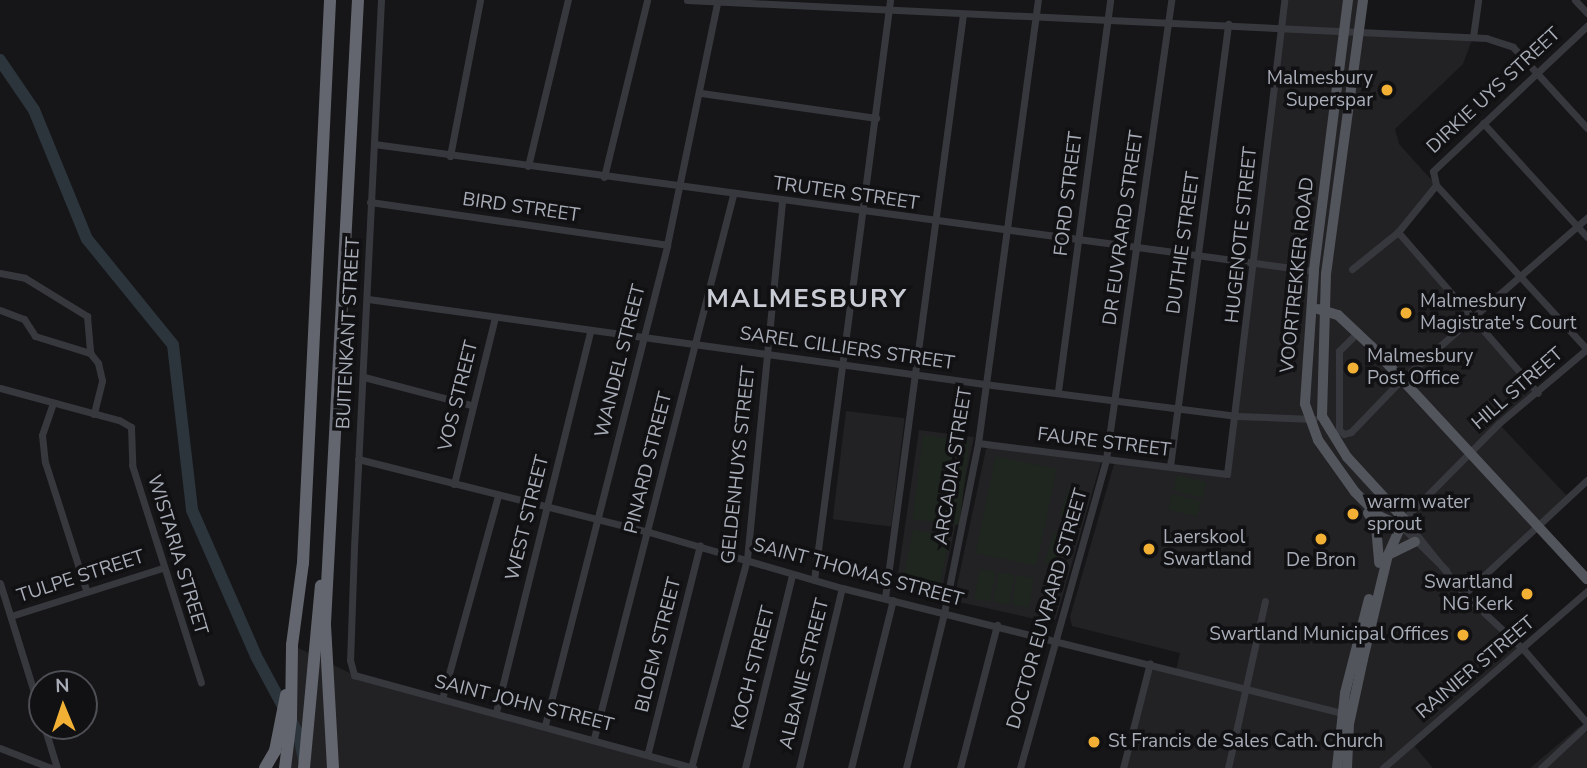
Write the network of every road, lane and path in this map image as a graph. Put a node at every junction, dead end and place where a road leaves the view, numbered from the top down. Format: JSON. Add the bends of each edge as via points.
{"nodes":[{"id":1,"x":331,"y":0,"type":"edge"},
{"id":2,"x":358,"y":0,"type":"edge"},
{"id":3,"x":381,"y":0,"type":"edge"},
{"id":4,"x":480,"y":0,"type":"edge"},
{"id":5,"x":568,"y":0,"type":"edge"},
{"id":6,"x":647,"y":0,"type":"edge"},
{"id":7,"x":687,"y":0,"type":"edge"},
{"id":8,"x":1038,"y":0,"type":"edge"},
{"id":9,"x":1110,"y":0,"type":"edge"},
{"id":10,"x":1171,"y":0,"type":"edge"},
{"id":11,"x":1284,"y":0,"type":"edge"},
{"id":12,"x":1348,"y":0,"type":"edge"},
{"id":13,"x":1363,"y":0,"type":"edge"},
{"id":14,"x":1478,"y":0,"type":"edge"},
{"id":15,"x":1575,"y":0,"type":"edge"},
{"id":16,"x":744,"y":1,"type":"edge"},
{"id":17,"x":717,"y":3,"type":"junction"},
{"id":18,"x":889,"y":4,"type":"edge"},
{"id":19,"x":1587,"y":13,"type":"edge"},
{"id":20,"x":964,"y":14,"type":"junction"},
{"id":21,"x":1036,"y":16,"type":"junction"},
{"id":22,"x":1107,"y":18,"type":"junction"},
{"id":23,"x":1168,"y":21,"type":"junction"},
{"id":24,"x":1228,"y":24,"type":"junction"},
{"id":25,"x":1281,"y":26,"type":"junction"},
{"id":26,"x":1587,"y":26,"type":"edge"},
{"id":27,"x":1344,"y":29,"type":"junction"},
{"id":28,"x":1360,"y":31,"type":"junction"},
{"id":29,"x":1472,"y":37,"type":"junction"},
{"id":30,"x":1536,"y":71,"type":"junction"},
{"id":31,"x":701,"y":93,"type":"junction"},
{"id":32,"x":876,"y":118,"type":"junction"},
{"id":33,"x":1483,"y":123,"type":"junction"},
{"id":34,"x":1587,"y":128,"type":"edge"},
{"id":35,"x":374,"y":144,"type":"junction"},
{"id":36,"x":450,"y":156,"type":"junction"},
{"id":37,"x":528,"y":166,"type":"junction"},
{"id":38,"x":604,"y":177,"type":"junction"},
{"id":39,"x":1436,"y":185,"type":"junction"},
{"id":40,"x":680,"y":188,"type":"junction"},
{"id":41,"x":733,"y":195,"type":"junction"},
{"id":42,"x":370,"y":202,"type":"junction"},
{"id":43,"x":782,"y":202,"type":"junction"},
{"id":44,"x":861,"y":211,"type":"junction"},
{"id":45,"x":1587,"y":218,"type":"edge"},
{"id":46,"x":932,"y":222,"type":"junction"},
{"id":47,"x":1578,"y":226,"type":"junction"},
{"id":48,"x":1005,"y":231,"type":"junction"},
{"id":49,"x":1398,"y":232,"type":"junction"},
{"id":50,"x":1587,"y":237,"type":"edge"},
{"id":51,"x":1080,"y":240,"type":"junction"},
{"id":52,"x":667,"y":246,"type":"junction"},
{"id":53,"x":1138,"y":246,"type":"junction"},
{"id":54,"x":1199,"y":253,"type":"junction"},
{"id":55,"x":1255,"y":262,"type":"junction"},
{"id":56,"x":1352,"y":269,"type":"dead end"},
{"id":57,"x":1314,"y":271,"type":"junction"},
{"id":58,"x":0,"y":273,"type":"edge"},
{"id":59,"x":1520,"y":277,"type":"junction"},
{"id":60,"x":368,"y":299,"type":"junction"},
{"id":61,"x":1317,"y":309,"type":"junction"},
{"id":62,"x":0,"y":310,"type":"edge"},
{"id":63,"x":495,"y":317,"type":"junction"},
{"id":64,"x":1471,"y":320,"type":"junction"},
{"id":65,"x":590,"y":331,"type":"junction"},
{"id":66,"x":1358,"y":332,"type":"junction"},
{"id":67,"x":643,"y":337,"type":"junction"},
{"id":68,"x":694,"y":344,"type":"junction"},
{"id":69,"x":1587,"y":349,"type":"edge"},
{"id":70,"x":90,"y":353,"type":"junction"},
{"id":71,"x":767,"y":354,"type":"junction"},
{"id":72,"x":841,"y":364,"type":"junction"},
{"id":73,"x":913,"y":373,"type":"junction"},
{"id":74,"x":364,"y":377,"type":"junction"},
{"id":75,"x":1401,"y":380,"type":"junction"},
{"id":76,"x":984,"y":384,"type":"junction"},
{"id":77,"x":0,"y":388,"type":"edge"},
{"id":78,"x":1058,"y":391,"type":"junction"},
{"id":79,"x":1538,"y":393,"type":"junction"},
{"id":80,"x":1116,"y":400,"type":"junction"},
{"id":81,"x":53,"y":402,"type":"junction"},
{"id":82,"x":471,"y":405,"type":"junction"},
{"id":83,"x":1178,"y":407,"type":"junction"},
{"id":84,"x":94,"y":414,"type":"junction"},
{"id":85,"x":1237,"y":416,"type":"junction"},
{"id":86,"x":1322,"y":416,"type":"junction"},
{"id":87,"x":1308,"y":421,"type":"junction"},
{"id":88,"x":978,"y":443,"type":"junction"},
{"id":89,"x":1469,"y":452,"type":"junction"},
{"id":90,"x":358,"y":459,"type":"junction"},
{"id":91,"x":1106,"y":459,"type":"junction"},
{"id":92,"x":1170,"y":466,"type":"junction"},
{"id":93,"x":1227,"y":474,"type":"joint"},
{"id":94,"x":1587,"y":480,"type":"edge"},
{"id":95,"x":454,"y":484,"type":"junction"},
{"id":96,"x":1355,"y":492,"type":"junction"},
{"id":97,"x":498,"y":495,"type":"junction"},
{"id":98,"x":547,"y":506,"type":"junction"},
{"id":99,"x":597,"y":519,"type":"junction"},
{"id":100,"x":333,"y":520,"type":"junction"},
{"id":101,"x":1399,"y":520,"type":"junction"},
{"id":102,"x":1535,"y":527,"type":"junction"},
{"id":103,"x":649,"y":531,"type":"junction"},
{"id":104,"x":1415,"y":542,"type":"junction"},
{"id":105,"x":700,"y":545,"type":"junction"},
{"id":106,"x":747,"y":559,"type":"junction"},
{"id":107,"x":1383,"y":559,"type":"junction"},
{"id":108,"x":162,"y":568,"type":"junction"},
{"id":109,"x":1450,"y":572,"type":"junction"},
{"id":110,"x":793,"y":575,"type":"junction"},
{"id":111,"x":1587,"y":579,"type":"edge"},
{"id":112,"x":814,"y":580,"type":"junction"},
{"id":113,"x":0,"y":583,"type":"edge"},
{"id":114,"x":842,"y":588,"type":"junction"},
{"id":115,"x":86,"y":590,"type":"junction"},
{"id":116,"x":1587,"y":591,"type":"edge"},
{"id":117,"x":1464,"y":594,"type":"junction"},
{"id":118,"x":889,"y":599,"type":"junction"},
{"id":119,"x":1265,"y":601,"type":"dead end"},
{"id":120,"x":944,"y":613,"type":"junction"},
{"id":121,"x":11,"y":617,"type":"junction"},
{"id":122,"x":997,"y":625,"type":"junction"},
{"id":123,"x":1056,"y":641,"type":"junction"},
{"id":124,"x":1524,"y":650,"type":"junction"},
{"id":125,"x":1150,"y":663,"type":"junction"},
{"id":126,"x":351,"y":668,"type":"joint"},
{"id":127,"x":291,"y":669,"type":"junction"},
{"id":128,"x":28,"y":672,"type":"edge"},
{"id":129,"x":201,"y":682,"type":"dead end"},
{"id":130,"x":1247,"y":690,"type":"junction"},
{"id":131,"x":442,"y":699,"type":"junction"},
{"id":132,"x":496,"y":712,"type":"junction"},
{"id":133,"x":1346,"y":714,"type":"junction"},
{"id":134,"x":1587,"y":724,"type":"edge"},
{"id":135,"x":545,"y":725,"type":"junction"},
{"id":136,"x":594,"y":738,"type":"junction"},
{"id":137,"x":48,"y":740,"type":"edge"},
{"id":138,"x":0,"y":748,"type":"edge"},
{"id":139,"x":648,"y":752,"type":"junction"},
{"id":140,"x":286,"y":764,"type":"edge"},
{"id":141,"x":51,"y":768,"type":"edge"},
{"id":142,"x":57,"y":768,"type":"edge"},
{"id":143,"x":265,"y":768,"type":"edge"},
{"id":144,"x":304,"y":768,"type":"edge"},
{"id":145,"x":333,"y":768,"type":"edge"},
{"id":146,"x":692,"y":768,"type":"edge"},
{"id":147,"x":745,"y":768,"type":"edge"},
{"id":148,"x":799,"y":768,"type":"edge"},
{"id":149,"x":851,"y":768,"type":"edge"},
{"id":150,"x":906,"y":768,"type":"edge"},
{"id":151,"x":960,"y":768,"type":"edge"},
{"id":152,"x":1020,"y":768,"type":"edge"},
{"id":153,"x":1123,"y":768,"type":"edge"},
{"id":154,"x":1228,"y":768,"type":"edge"},
{"id":155,"x":1337,"y":768,"type":"edge"},
{"id":156,"x":1347,"y":768,"type":"edge"},
{"id":157,"x":1383,"y":768,"type":"edge"},
{"id":158,"x":1541,"y":768,"type":"edge"}],
"edges":[{"from":1,"to":127,"type":"highway","via":[[303,563]]},
{"from":2,"to":100,"type":"highway"},
{"from":3,"to":35,"type":"street","name":"BUITENKANT STREET"},
{"from":4,"to":36,"type":"street"},
{"from":5,"to":37,"type":"street"},
{"from":6,"to":38,"type":"street"},
{"from":7,"to":17,"type":"street"},
{"from":8,"to":21,"type":"street","name":"ARCADIA STREET"},
{"from":9,"to":22,"type":"street","name":"FORD STREET"},
{"from":10,"to":23,"type":"street","name":"DR EUVRARD STREET"},
{"from":11,"to":25,"type":"street","name":"HUGENOTE STREET"},
{"from":12,"to":27,"type":"main road","name":"VOORTREKKER ROAD"},
{"from":13,"to":28,"type":"main road","name":"VOORTREKKER ROAD"},
{"from":14,"to":29,"type":"street"},
{"from":15,"to":19,"type":"street"},
{"from":16,"to":17,"type":"street"},
{"from":16,"to":18,"type":"street"},
{"from":17,"to":31,"type":"street","name":"WANDEL STREET"},
{"from":18,"to":20,"type":"street"},
{"from":18,"to":32,"type":"street"},
{"from":20,"to":21,"type":"street"},
{"from":20,"to":46,"type":"street"},
{"from":21,"to":22,"type":"street"},
{"from":21,"to":48,"type":"street","name":"ARCADIA STREET"},
{"from":22,"to":23,"type":"street"},
{"from":22,"to":51,"type":"street","name":"FORD STREET"},
{"from":23,"to":24,"type":"street"},
{"from":23,"to":53,"type":"street","name":"DR EUVRARD STREET"},
{"from":24,"to":25,"type":"street"},
{"from":24,"to":54,"type":"street","name":"DUTHIE STREET"},
{"from":25,"to":27,"type":"street"},
{"from":25,"to":55,"type":"street","name":"HUGENOTE STREET"},
{"from":26,"to":30,"type":"street","name":"DIRKIE UYS STREET"},
{"from":27,"to":28,"type":"street"},
{"from":27,"to":57,"type":"main road","name":"VOORTREKKER ROAD"},
{"from":28,"to":29,"type":"street"},
{"from":28,"to":61,"type":"main road","name":"VOORTREKKER ROAD"},
{"from":29,"to":30,"type":"street","via":[[1514,47]]},
{"from":30,"to":33,"type":"street","name":"DIRKIE UYS STREET"},
{"from":30,"to":34,"type":"street"},
{"from":31,"to":32,"type":"street"},
{"from":31,"to":40,"type":"street","name":"WANDEL STREET"},
{"from":32,"to":44,"type":"street"},
{"from":33,"to":39,"type":"street","name":"DIRKIE UYS STREET","via":[[1433,170]]},
{"from":33,"to":47,"type":"street"},
{"from":35,"to":36,"type":"street","name":"TRUTER STREET"},
{"from":35,"to":42,"type":"street","name":"BUITENKANT STREET"},
{"from":36,"to":37,"type":"street","name":"TRUTER STREET"},
{"from":37,"to":38,"type":"street","name":"TRUTER STREET"},
{"from":38,"to":40,"type":"street","name":"TRUTER STREET"},
{"from":39,"to":49,"type":"street"},
{"from":39,"to":59,"type":"street"},
{"from":40,"to":41,"type":"street","name":"TRUTER STREET"},
{"from":40,"to":52,"type":"street","name":"WANDEL STREET"},
{"from":41,"to":43,"type":"street","name":"TRUTER STREET"},
{"from":41,"to":68,"type":"street","name":"PINARD STREET"},
{"from":42,"to":52,"type":"street","name":"BIRD STREET"},
{"from":42,"to":60,"type":"street","name":"BUITENKANT STREET"},
{"from":43,"to":44,"type":"street","name":"TRUTER STREET"},
{"from":43,"to":71,"type":"street","name":"GELDENHUYS STREET"},
{"from":44,"to":46,"type":"street","name":"TRUTER STREET"},
{"from":44,"to":72,"type":"street"},
{"from":45,"to":47,"type":"street"},
{"from":46,"to":48,"type":"street","name":"TRUTER STREET"},
{"from":46,"to":73,"type":"street"},
{"from":47,"to":50,"type":"street"},
{"from":47,"to":59,"type":"street"},
{"from":48,"to":51,"type":"street","name":"TRUTER STREET"},
{"from":48,"to":76,"type":"street","name":"ARCADIA STREET"},
{"from":49,"to":56,"type":"street"},
{"from":49,"to":64,"type":"street"},
{"from":51,"to":53,"type":"street","name":"TRUTER STREET"},
{"from":51,"to":78,"type":"street","name":"FORD STREET"},
{"from":52,"to":67,"type":"street","name":"WANDEL STREET"},
{"from":53,"to":54,"type":"street","name":"TRUTER STREET"},
{"from":53,"to":80,"type":"street","name":"DR EUVRARD STREET"},
{"from":54,"to":55,"type":"street","name":"TRUTER STREET"},
{"from":54,"to":83,"type":"street","name":"DUTHIE STREET"},
{"from":55,"to":57,"type":"street","name":"TRUTER STREET"},
{"from":55,"to":85,"type":"street","name":"HUGENOTE STREET"},
{"from":57,"to":61,"type":"main road","name":"VOORTREKKER ROAD"},
{"from":58,"to":70,"type":"street","via":[[25,278],[87,316]]},
{"from":59,"to":64,"type":"street"},
{"from":59,"to":69,"type":"street"},
{"from":60,"to":63,"type":"street","name":"SAREL CILLIERS STREET"},
{"from":60,"to":74,"type":"street","name":"BUITENKANT STREET"},
{"from":61,"to":66,"type":"main road","via":[[1338,315]]},
{"from":61,"to":86,"type":"main road","name":"VOORTREKKER ROAD"},
{"from":61,"to":87,"type":"main road","name":"VOORTREKKER ROAD","via":[[1304,383]]},
{"from":62,"to":70,"type":"street","via":[[19,315],[35,336]]},
{"from":63,"to":65,"type":"street","name":"SAREL CILLIERS STREET"},
{"from":63,"to":82,"type":"street","name":"VOS STREET"},
{"from":64,"to":75,"type":"street"},
{"from":64,"to":79,"type":"street"},
{"from":65,"to":67,"type":"street","name":"SAREL CILLIERS STREET"},
{"from":65,"to":98,"type":"street","name":"WEST STREET"},
{"from":66,"to":75,"type":"main road"},
{"from":66,"to":75,"type":"street","via":[[1339,351],[1339,430],[1351,432]]},
{"from":67,"to":68,"type":"street","name":"SAREL CILLIERS STREET"},
{"from":67,"to":99,"type":"street","name":"WANDEL STREET"},
{"from":68,"to":71,"type":"street","name":"SAREL CILLIERS STREET"},
{"from":68,"to":103,"type":"street","name":"PINARD STREET"},
{"from":69,"to":79,"type":"street","name":"HILL STREET"},
{"from":70,"to":84,"type":"street","via":[[102,381]]},
{"from":71,"to":72,"type":"street","name":"SAREL CILLIERS STREET"},
{"from":71,"to":106,"type":"street","name":"GELDENHUYS STREET"},
{"from":72,"to":73,"type":"street","name":"SAREL CILLIERS STREET"},
{"from":72,"to":112,"type":"street"},
{"from":73,"to":76,"type":"street","name":"SAREL CILLIERS STREET"},
{"from":73,"to":118,"type":"street"},
{"from":74,"to":82,"type":"street"},
{"from":74,"to":90,"type":"street","name":"BUITENKANT STREET"},
{"from":75,"to":89,"type":"main road"},
{"from":76,"to":78,"type":"street","name":"SAREL CILLIERS STREET"},
{"from":76,"to":88,"type":"street","name":"ARCADIA STREET"},
{"from":77,"to":81,"type":"street"},
{"from":78,"to":80,"type":"street","name":"SAREL CILLIERS STREET"},
{"from":79,"to":89,"type":"street","name":"HILL STREET"},
{"from":80,"to":83,"type":"street","name":"SAREL CILLIERS STREET"},
{"from":80,"to":91,"type":"street","name":"DR EUVRARD STREET"},
{"from":81,"to":84,"type":"street"},
{"from":81,"to":115,"type":"street","via":[[43,435],[45,462]]},
{"from":82,"to":95,"type":"street","name":"VOS STREET"},
{"from":83,"to":85,"type":"street","name":"SAREL CILLIERS STREET"},
{"from":83,"to":92,"type":"street","name":"DUTHIE STREET"},
{"from":84,"to":108,"type":"street","name":"WISTARIA STREET","via":[[128,424],[134,435],[132,465]]},
{"from":85,"to":87,"type":"street","name":"SAREL CILLIERS STREET"},
{"from":85,"to":93,"type":"street","name":"HUGENOTE STREET"},
{"from":86,"to":87,"type":"street","name":"SAREL CILLIERS STREET"},
{"from":86,"to":101,"type":"main road","via":[[1347,457]]},
{"from":87,"to":96,"type":"main road","name":"VOORTREKKER ROAD"},
{"from":88,"to":91,"type":"street","name":"FAURE STREET"},
{"from":88,"to":120,"type":"street","name":"ARCADIA STREET"},
{"from":89,"to":101,"type":"street","name":"HILL STREET"},
{"from":89,"to":102,"type":"main road"},
{"from":90,"to":95,"type":"street","name":"SAINT THOMAS STREET"},
{"from":90,"to":126,"type":"street","name":"BUITENKANT STREET"},
{"from":91,"to":92,"type":"street","name":"FAURE STREET"},
{"from":91,"to":123,"type":"street","name":"DOCTOR EUVRARD STREET"},
{"from":92,"to":93,"type":"street","name":"FAURE STREET"},
{"from":94,"to":102,"type":"street"},
{"from":95,"to":97,"type":"street","name":"SAINT THOMAS STREET"},
{"from":96,"to":101,"type":"main road","name":"VOORTREKKER ROAD","via":[[1379,516]]},
{"from":96,"to":107,"type":"main road","via":[[1376,526]]},
{"from":97,"to":98,"type":"street","name":"SAINT THOMAS STREET"},
{"from":97,"to":131,"type":"street"},
{"from":98,"to":99,"type":"street","name":"SAINT THOMAS STREET"},
{"from":98,"to":132,"type":"street","name":"WEST STREET"},
{"from":99,"to":103,"type":"street","name":"SAINT THOMAS STREET"},
{"from":99,"to":135,"type":"street","name":"WANDEL STREET"},
{"from":100,"to":144,"type":"highway","via":[[317,606]]},
{"from":100,"to":145,"type":"highway","via":[[325,623]]},
{"from":101,"to":104,"type":"street"},
{"from":101,"to":107,"type":"main road"},
{"from":101,"to":109,"type":"street"},
{"from":102,"to":111,"type":"main road"},
{"from":102,"to":117,"type":"street"},
{"from":103,"to":105,"type":"street","name":"SAINT THOMAS STREET"},
{"from":103,"to":136,"type":"street","name":"PINARD STREET"},
{"from":104,"to":107,"type":"main road"},
{"from":104,"to":109,"type":"street","via":[[1437,566]]},
{"from":105,"to":106,"type":"street","name":"SAINT THOMAS STREET"},
{"from":105,"to":139,"type":"street","name":"BLOEM STREET"},
{"from":106,"to":110,"type":"street","name":"SAINT THOMAS STREET"},
{"from":106,"to":146,"type":"street","name":"GELDENHUYS STREET"},
{"from":107,"to":133,"type":"main road"},
{"from":108,"to":115,"type":"street","name":"TULPE STREET"},
{"from":108,"to":129,"type":"street","name":"WISTARIA STREET"},
{"from":109,"to":117,"type":"street"},
{"from":110,"to":112,"type":"street","name":"SAINT THOMAS STREET"},
{"from":110,"to":147,"type":"street","name":"KOCH STREET"},
{"from":112,"to":114,"type":"street","name":"SAINT THOMAS STREET"},
{"from":113,"to":121,"type":"street"},
{"from":114,"to":118,"type":"street","name":"SAINT THOMAS STREET"},
{"from":114,"to":148,"type":"street","name":"ALBANIE STREET"},
{"from":115,"to":121,"type":"street","name":"TULPE STREET"},
{"from":116,"to":124,"type":"street","name":"RAINIER STREET"},
{"from":117,"to":124,"type":"street"},
{"from":118,"to":120,"type":"street","name":"SAINT THOMAS STREET"},
{"from":118,"to":149,"type":"street"},
{"from":119,"to":130,"type":"street"},
{"from":120,"to":122,"type":"street","name":"SAINT THOMAS STREET"},
{"from":120,"to":150,"type":"street","name":"ARCADIA STREET"},
{"from":121,"to":128,"type":"street"},
{"from":122,"to":123,"type":"street","name":"SAINT THOMAS STREET"},
{"from":122,"to":151,"type":"street"},
{"from":123,"to":125,"type":"street","name":"SAINT THOMAS STREET"},
{"from":123,"to":152,"type":"street","name":"DOCTOR EUVRARD STREET"},
{"from":124,"to":134,"type":"street"},
{"from":124,"to":157,"type":"street","name":"RAINIER STREET"},
{"from":125,"to":130,"type":"street","name":"SAINT THOMAS STREET"},
{"from":125,"to":153,"type":"street"},
{"from":126,"to":131,"type":"street","name":"SAINT JOHN STREET","via":[[365,680]]},
{"from":127,"to":140,"type":"highway"},
{"from":127,"to":143,"type":"highway","via":[[275,751]]},
{"from":130,"to":133,"type":"street","name":"SAINT THOMAS STREET"},
{"from":130,"to":154,"type":"street"},
{"from":131,"to":132,"type":"street","name":"SAINT JOHN STREET"},
{"from":132,"to":135,"type":"street","name":"SAINT JOHN STREET"},
{"from":133,"to":155,"type":"main road"},
{"from":133,"to":156,"type":"main road"},
{"from":134,"to":158,"type":"street"},
{"from":135,"to":136,"type":"street","name":"SAINT JOHN STREET"},
{"from":136,"to":139,"type":"street","name":"SAINT JOHN STREET"},
{"from":137,"to":142,"type":"street"},
{"from":138,"to":141,"type":"street"},
{"from":139,"to":146,"type":"street","name":"SAINT JOHN STREET"}]}
